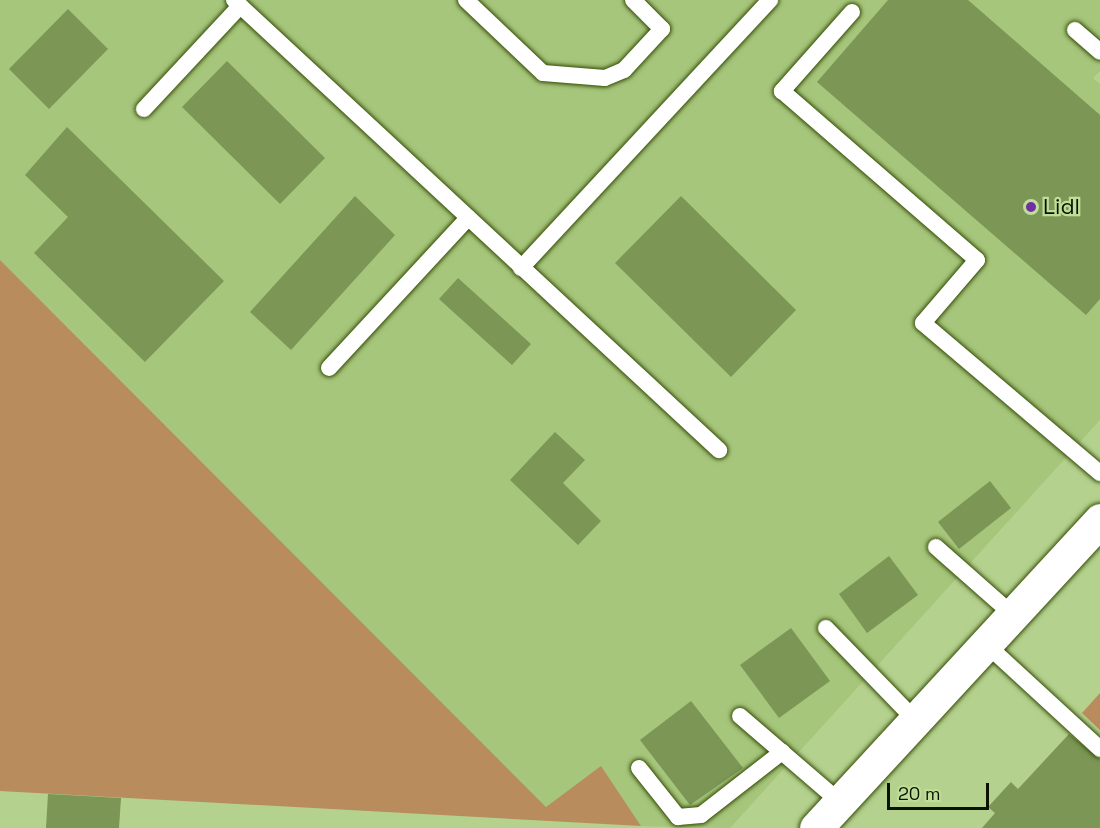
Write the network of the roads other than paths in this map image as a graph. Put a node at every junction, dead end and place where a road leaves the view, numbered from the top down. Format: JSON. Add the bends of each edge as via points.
{"nodes":[{"id":1,"x":466,"y":0,"type":"edge"},
{"id":2,"x":633,"y":0,"type":"edge"},
{"id":3,"x":770,"y":0,"type":"edge"},
{"id":4,"x":237,"y":3,"type":"edge"},
{"id":5,"x":852,"y":12,"type":"dead end"},
{"id":6,"x":1076,"y":30,"type":"dead end"},
{"id":7,"x":1100,"y":52,"type":"edge"},
{"id":8,"x":144,"y":109,"type":"dead end"},
{"id":9,"x":468,"y":218,"type":"junction"},
{"id":10,"x":521,"y":268,"type":"junction"},
{"id":11,"x":329,"y":368,"type":"dead end"},
{"id":12,"x":719,"y":450,"type":"dead end"},
{"id":13,"x":1100,"y":473,"type":"edge"},
{"id":14,"x":1100,"y":520,"type":"edge"},
{"id":15,"x":936,"y":548,"type":"dead end"},
{"id":16,"x":1013,"y":615,"type":"junction"},
{"id":17,"x":826,"y":628,"type":"dead end"},
{"id":18,"x":986,"y":644,"type":"junction"},
{"id":19,"x":740,"y":716,"type":"dead end"},
{"id":20,"x":915,"y":720,"type":"junction"},
{"id":21,"x":1100,"y":749,"type":"edge"},
{"id":22,"x":782,"y":752,"type":"junction"},
{"id":23,"x":639,"y":768,"type":"dead end"},
{"id":24,"x":840,"y":802,"type":"junction"},
{"id":25,"x":816,"y":828,"type":"edge"}],
"edges":[{"from":1,"to":2,"type":"lane","via":[[543,73],[604,78],[624,70],[662,29]]},
{"from":3,"to":10,"type":"lane"},
{"from":4,"to":8,"type":"lane"},
{"from":4,"to":9,"type":"lane"},
{"from":5,"to":13,"type":"lane","via":[[782,91],[977,260],[923,323]]},
{"from":6,"to":7,"type":"lane"},
{"from":9,"to":10,"type":"lane"},
{"from":9,"to":11,"type":"lane"},
{"from":10,"to":12,"type":"lane"},
{"from":14,"to":16,"type":"street"},
{"from":15,"to":16,"type":"lane"},
{"from":16,"to":18,"type":"street"},
{"from":17,"to":20,"type":"lane"},
{"from":18,"to":20,"type":"street"},
{"from":18,"to":21,"type":"lane"},
{"from":19,"to":22,"type":"lane"},
{"from":20,"to":24,"type":"street"},
{"from":22,"to":23,"type":"lane","via":[[701,815],[678,817]]},
{"from":22,"to":24,"type":"lane"},
{"from":24,"to":25,"type":"street"}]}
